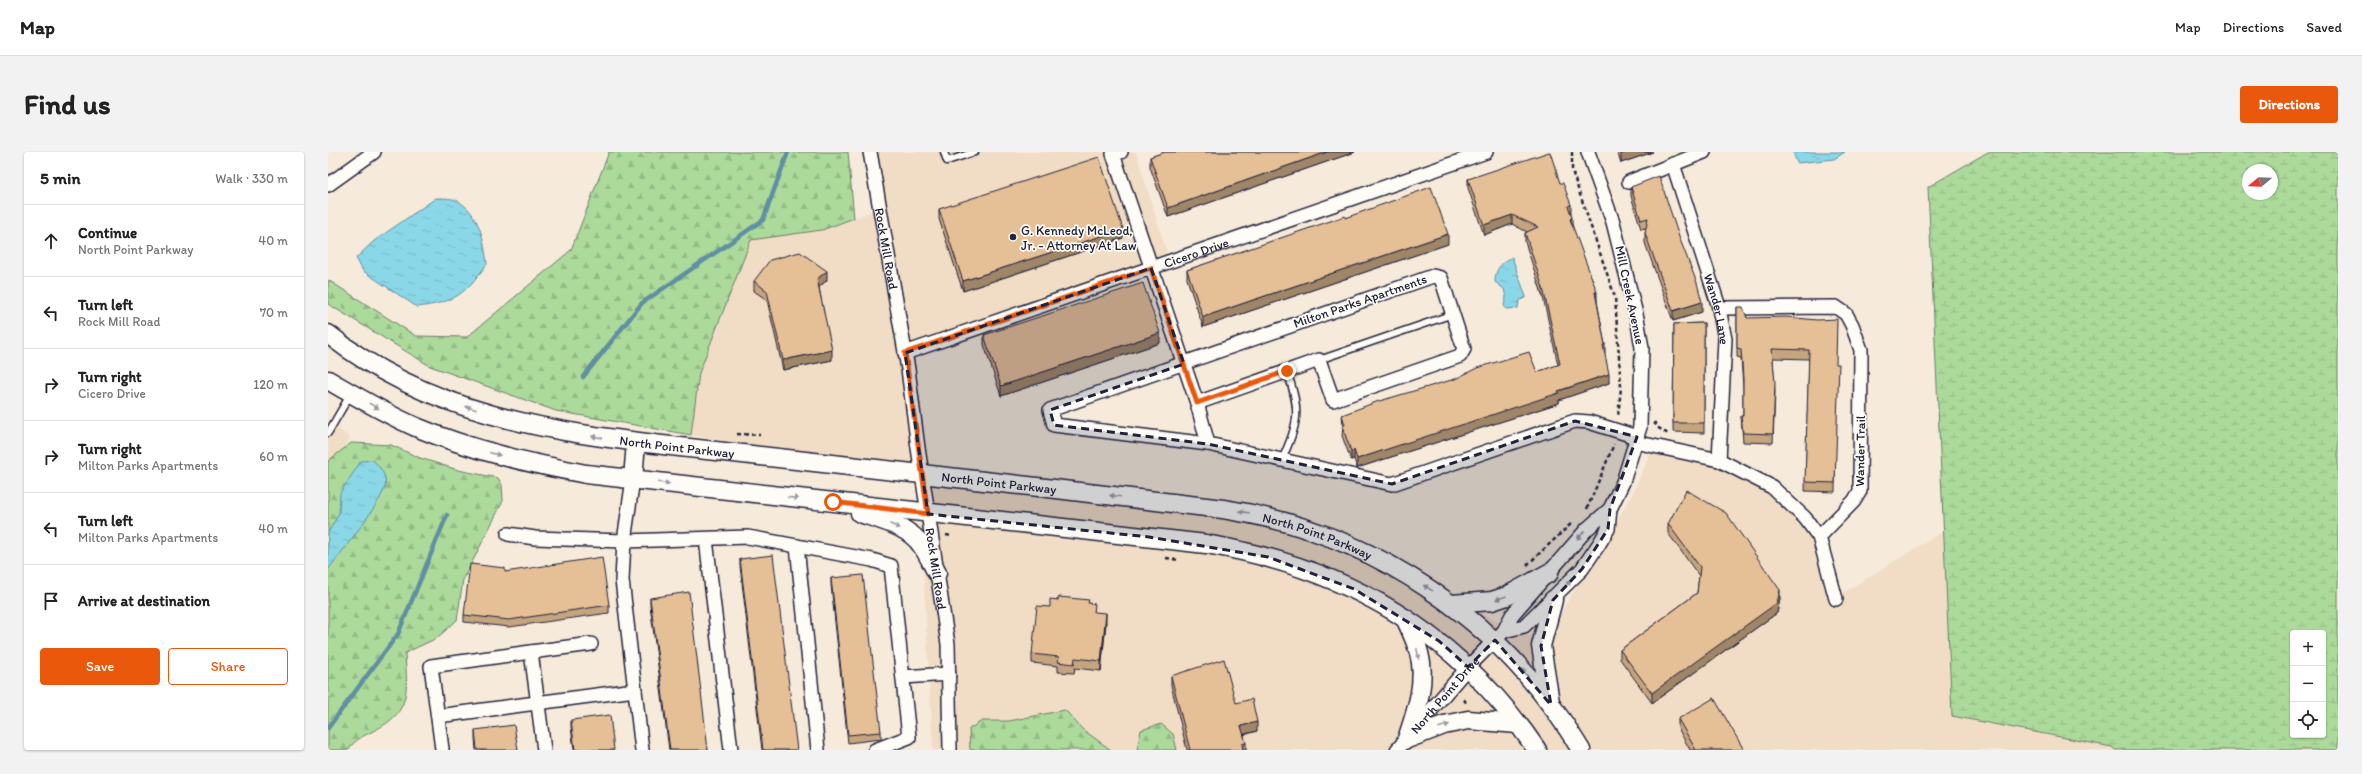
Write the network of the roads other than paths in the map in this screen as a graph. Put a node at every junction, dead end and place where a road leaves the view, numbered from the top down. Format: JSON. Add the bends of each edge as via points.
{"nodes":[{"id":1,"x":374,"y":152,"type":"edge"},
{"id":2,"x":870,"y":152,"type":"edge"},
{"id":3,"x":944,"y":152,"type":"edge"},
{"id":4,"x":975,"y":152,"type":"edge"},
{"id":5,"x":1486,"y":152,"type":"edge"},
{"id":6,"x":1588,"y":152,"type":"edge"},
{"id":7,"x":1704,"y":152,"type":"edge"},
{"id":8,"x":1116,"y":153,"type":"edge"},
{"id":9,"x":1457,"y":157,"type":"edge"},
{"id":10,"x":1673,"y":164,"type":"junction"},
{"id":11,"x":1629,"y":182,"type":"dead end"},
{"id":12,"x":328,"y":185,"type":"edge"},
{"id":13,"x":1151,"y":268,"type":"junction"},
{"id":14,"x":1719,"y":308,"type":"junction"},
{"id":15,"x":1453,"y":314,"type":"junction"},
{"id":16,"x":328,"y":334,"type":"edge"},
{"id":17,"x":905,"y":353,"type":"junction"},
{"id":18,"x":1319,"y":360,"type":"junction"},
{"id":19,"x":1184,"y":364,"type":"junction"},
{"id":20,"x":1287,"y":371,"type":"junction"},
{"id":21,"x":328,"y":380,"type":"edge"},
{"id":22,"x":351,"y":393,"type":"junction"},
{"id":23,"x":1197,"y":403,"type":"junction"},
{"id":24,"x":328,"y":434,"type":"edge"},
{"id":25,"x":1636,"y":439,"type":"junction"},
{"id":26,"x":636,"y":442,"type":"junction"},
{"id":27,"x":1208,"y":444,"type":"junction"},
{"id":28,"x":1282,"y":460,"type":"junction"},
{"id":29,"x":1719,"y":460,"type":"junction"},
{"id":30,"x":921,"y":474,"type":"junction"},
{"id":31,"x":633,"y":479,"type":"junction"},
{"id":32,"x":833,"y":502,"type":"junction"},
{"id":33,"x":1610,"y":509,"type":"junction"},
{"id":34,"x":928,"y":514,"type":"junction"},
{"id":35,"x":508,"y":534,"type":"dead end"},
{"id":36,"x":1820,"y":537,"type":"junction"},
{"id":37,"x":706,"y":539,"type":"junction"},
{"id":38,"x":624,"y":542,"type":"junction"},
{"id":39,"x":797,"y":546,"type":"junction"},
{"id":40,"x":937,"y":573,"type":"junction"},
{"id":41,"x":1548,"y":574,"type":"junction"},
{"id":42,"x":1836,"y":599,"type":"dead end"},
{"id":43,"x":1553,"y":600,"type":"junction"},
{"id":44,"x":1451,"y":604,"type":"junction"},
{"id":45,"x":1405,"y":618,"type":"junction"},
{"id":46,"x":1499,"y":636,"type":"junction"},
{"id":47,"x":591,"y":644,"type":"dead end"},
{"id":48,"x":531,"y":652,"type":"junction"},
{"id":49,"x":1468,"y":667,"type":"junction"},
{"id":50,"x":949,"y":674,"type":"junction"},
{"id":51,"x":903,"y":677,"type":"junction"},
{"id":52,"x":635,"y":690,"type":"junction"},
{"id":53,"x":538,"y":703,"type":"junction"},
{"id":54,"x":1551,"y":705,"type":"junction"},
{"id":55,"x":438,"y":716,"type":"junction"},
{"id":56,"x":1518,"y":724,"type":"junction"},
{"id":57,"x":1402,"y":744,"type":"edge"},
{"id":58,"x":900,"y":745,"type":"edge"},
{"id":59,"x":440,"y":750,"type":"edge"},
{"id":60,"x":544,"y":750,"type":"edge"},
{"id":61,"x":642,"y":750,"type":"edge"},
{"id":62,"x":731,"y":750,"type":"edge"},
{"id":63,"x":818,"y":750,"type":"edge"},
{"id":64,"x":875,"y":750,"type":"edge"},
{"id":65,"x":950,"y":750,"type":"edge"},
{"id":66,"x":1538,"y":750,"type":"edge"},
{"id":67,"x":1581,"y":750,"type":"edge"}],
"edges":[{"from":1,"to":12,"type":"street"},
{"from":2,"to":17,"type":"street","name":"Rock Mill Road"},
{"from":3,"to":4,"type":"lane","via":[[947,161]]},
{"from":5,"to":9,"type":"street","name":"Cicero Drive"},
{"from":6,"to":25,"type":"street","name":"Mill Creek Avenue","via":[[1613,222],[1638,318],[1642,348],[1640,427]]},
{"from":7,"to":10,"type":"street"},
{"from":8,"to":13,"type":"street"},
{"from":9,"to":13,"type":"street","name":"Cicero Drive"},
{"from":10,"to":11,"type":"street"},
{"from":10,"to":14,"type":"street","name":"Wander Lane"},
{"from":13,"to":17,"type":"street","name":"Cicero Drive"},
{"from":13,"to":19,"type":"street"},
{"from":14,"to":29,"type":"street","name":"Wander Lane","via":[[1725,339]]},
{"from":14,"to":36,"type":"street","name":"Wander Trail","via":[[1836,308],[1846,314],[1852,325],[1861,350],[1860,491],[1854,502]]},
{"from":15,"to":18,"type":"lane"},
{"from":15,"to":18,"type":"street","name":"Milton Parks Apartments","via":[[1464,349],[1460,356],[1333,400]]},
{"from":15,"to":19,"type":"street","name":"Milton Parks Apartments","via":[[1441,278],[1433,276]]},
{"from":26,"to":16,"type":"street","name":"North Point Parkway","one_way":true,"via":[[533,426],[456,404],[395,376]]},
{"from":17,"to":30,"type":"street","name":"Rock Mill Road"},
{"from":18,"to":20,"type":"street"},
{"from":19,"to":23,"type":"street"},
{"from":19,"to":27,"type":"street","name":"Milton Parks Apartments","via":[[1050,410],[1054,425]]},
{"from":20,"to":23,"type":"street"},
{"from":20,"to":28,"type":"lane","via":[[1298,411],[1296,428]]},
{"from":21,"to":22,"type":"street"},
{"from":22,"to":24,"type":"lane"},
{"from":22,"to":31,"type":"street","one_way":true,"via":[[416,427],[480,450],[556,468]]},
{"from":23,"to":27,"type":"street"},
{"from":25,"to":28,"type":"street","name":"Milton Parks Apartments","via":[[1617,431],[1576,421],[1392,484]]},
{"from":25,"to":29,"type":"street"},
{"from":25,"to":33,"type":"street","name":"Mill Creek Avenue","via":[[1623,482]]},
{"from":26,"to":30,"type":"street","name":"North Point Parkway"},
{"from":26,"to":31,"type":"street"},
{"from":27,"to":28,"type":"street","name":"Milton Parks Apartments"},
{"from":29,"to":36,"type":"street","via":[[1772,487],[1805,518]]},
{"from":30,"to":34,"type":"street","name":"Rock Mill Road"},
{"from":44,"to":30,"type":"street","name":"North Point Parkway","one_way":true,"via":[[1365,552],[1279,520],[1211,508]]},
{"from":31,"to":32,"type":"street","one_way":true},
{"from":31,"to":38,"type":"street"},
{"from":32,"to":34,"type":"street"},
{"from":32,"to":40,"type":"street","one_way":true,"via":[[899,527],[912,535],[922,545]]},
{"from":33,"to":41,"type":"street","name":"Mill Creek Avenue","one_way":true,"via":[[1586,529]]},
{"from":43,"to":33,"type":"street","name":"Mill Creek Avenue","one_way":true,"via":[[1582,569],[1599,544],[1608,529]]},
{"from":34,"to":40,"type":"street","name":"Rock Mill Road"},
{"from":34,"to":45,"type":"street","via":[[1149,537],[1240,550],[1313,571],[1354,588]]},
{"from":35,"to":38,"type":"street","via":[[535,538]]},
{"from":36,"to":42,"type":"street"},
{"from":37,"to":38,"type":"street"},
{"from":37,"to":39,"type":"street","via":[[748,537]]},
{"from":37,"to":62,"type":"street"},
{"from":38,"to":52,"type":"street","via":[[622,580]]},
{"from":39,"to":51,"type":"street","via":[[891,566]]},
{"from":39,"to":63,"type":"street"},
{"from":40,"to":50,"type":"street","name":"Rock Mill Road","via":[[948,644]]},
{"from":41,"to":44,"type":"street","one_way":true,"via":[[1507,596],[1492,601]]},
{"from":41,"to":46,"type":"street","name":"Mill Creek Avenue","via":[[1512,615]]},
{"from":43,"to":46,"type":"street","name":"Mill Creek Avenue","via":[[1524,626]]},
{"from":43,"to":54,"type":"street","via":[[1541,646]]},
{"from":44,"to":46,"type":"street","name":"North Point Parkway"},
{"from":45,"to":49,"type":"street","via":[[1439,641]]},
{"from":45,"to":57,"type":"street","one_way":true,"via":[[1419,654],[1421,671],[1418,705]]},
{"from":46,"to":49,"type":"street","name":"North Point Drive"},
{"from":54,"to":46,"type":"street","name":"North Point Parkway","one_way":true},
{"from":47,"to":48,"type":"street"},
{"from":48,"to":53,"type":"street"},
{"from":48,"to":55,"type":"street","via":[[431,666]]},
{"from":49,"to":56,"type":"street"},
{"from":49,"to":57,"type":"street","name":"North Point Drive"},
{"from":50,"to":51,"type":"street"},
{"from":50,"to":65,"type":"street","name":"Rock Mill Road"},
{"from":51,"to":58,"type":"street","via":[[909,737]]},
{"from":52,"to":53,"type":"street"},
{"from":52,"to":61,"type":"street"},
{"from":53,"to":55,"type":"street"},
{"from":53,"to":60,"type":"street"},
{"from":54,"to":67,"type":"street","name":"North Point Parkway"},
{"from":55,"to":59,"type":"street"},
{"from":57,"to":56,"type":"street","one_way":true,"via":[[1444,725],[1468,720]]},
{"from":56,"to":66,"type":"street"},
{"from":58,"to":64,"type":"street"}]}
